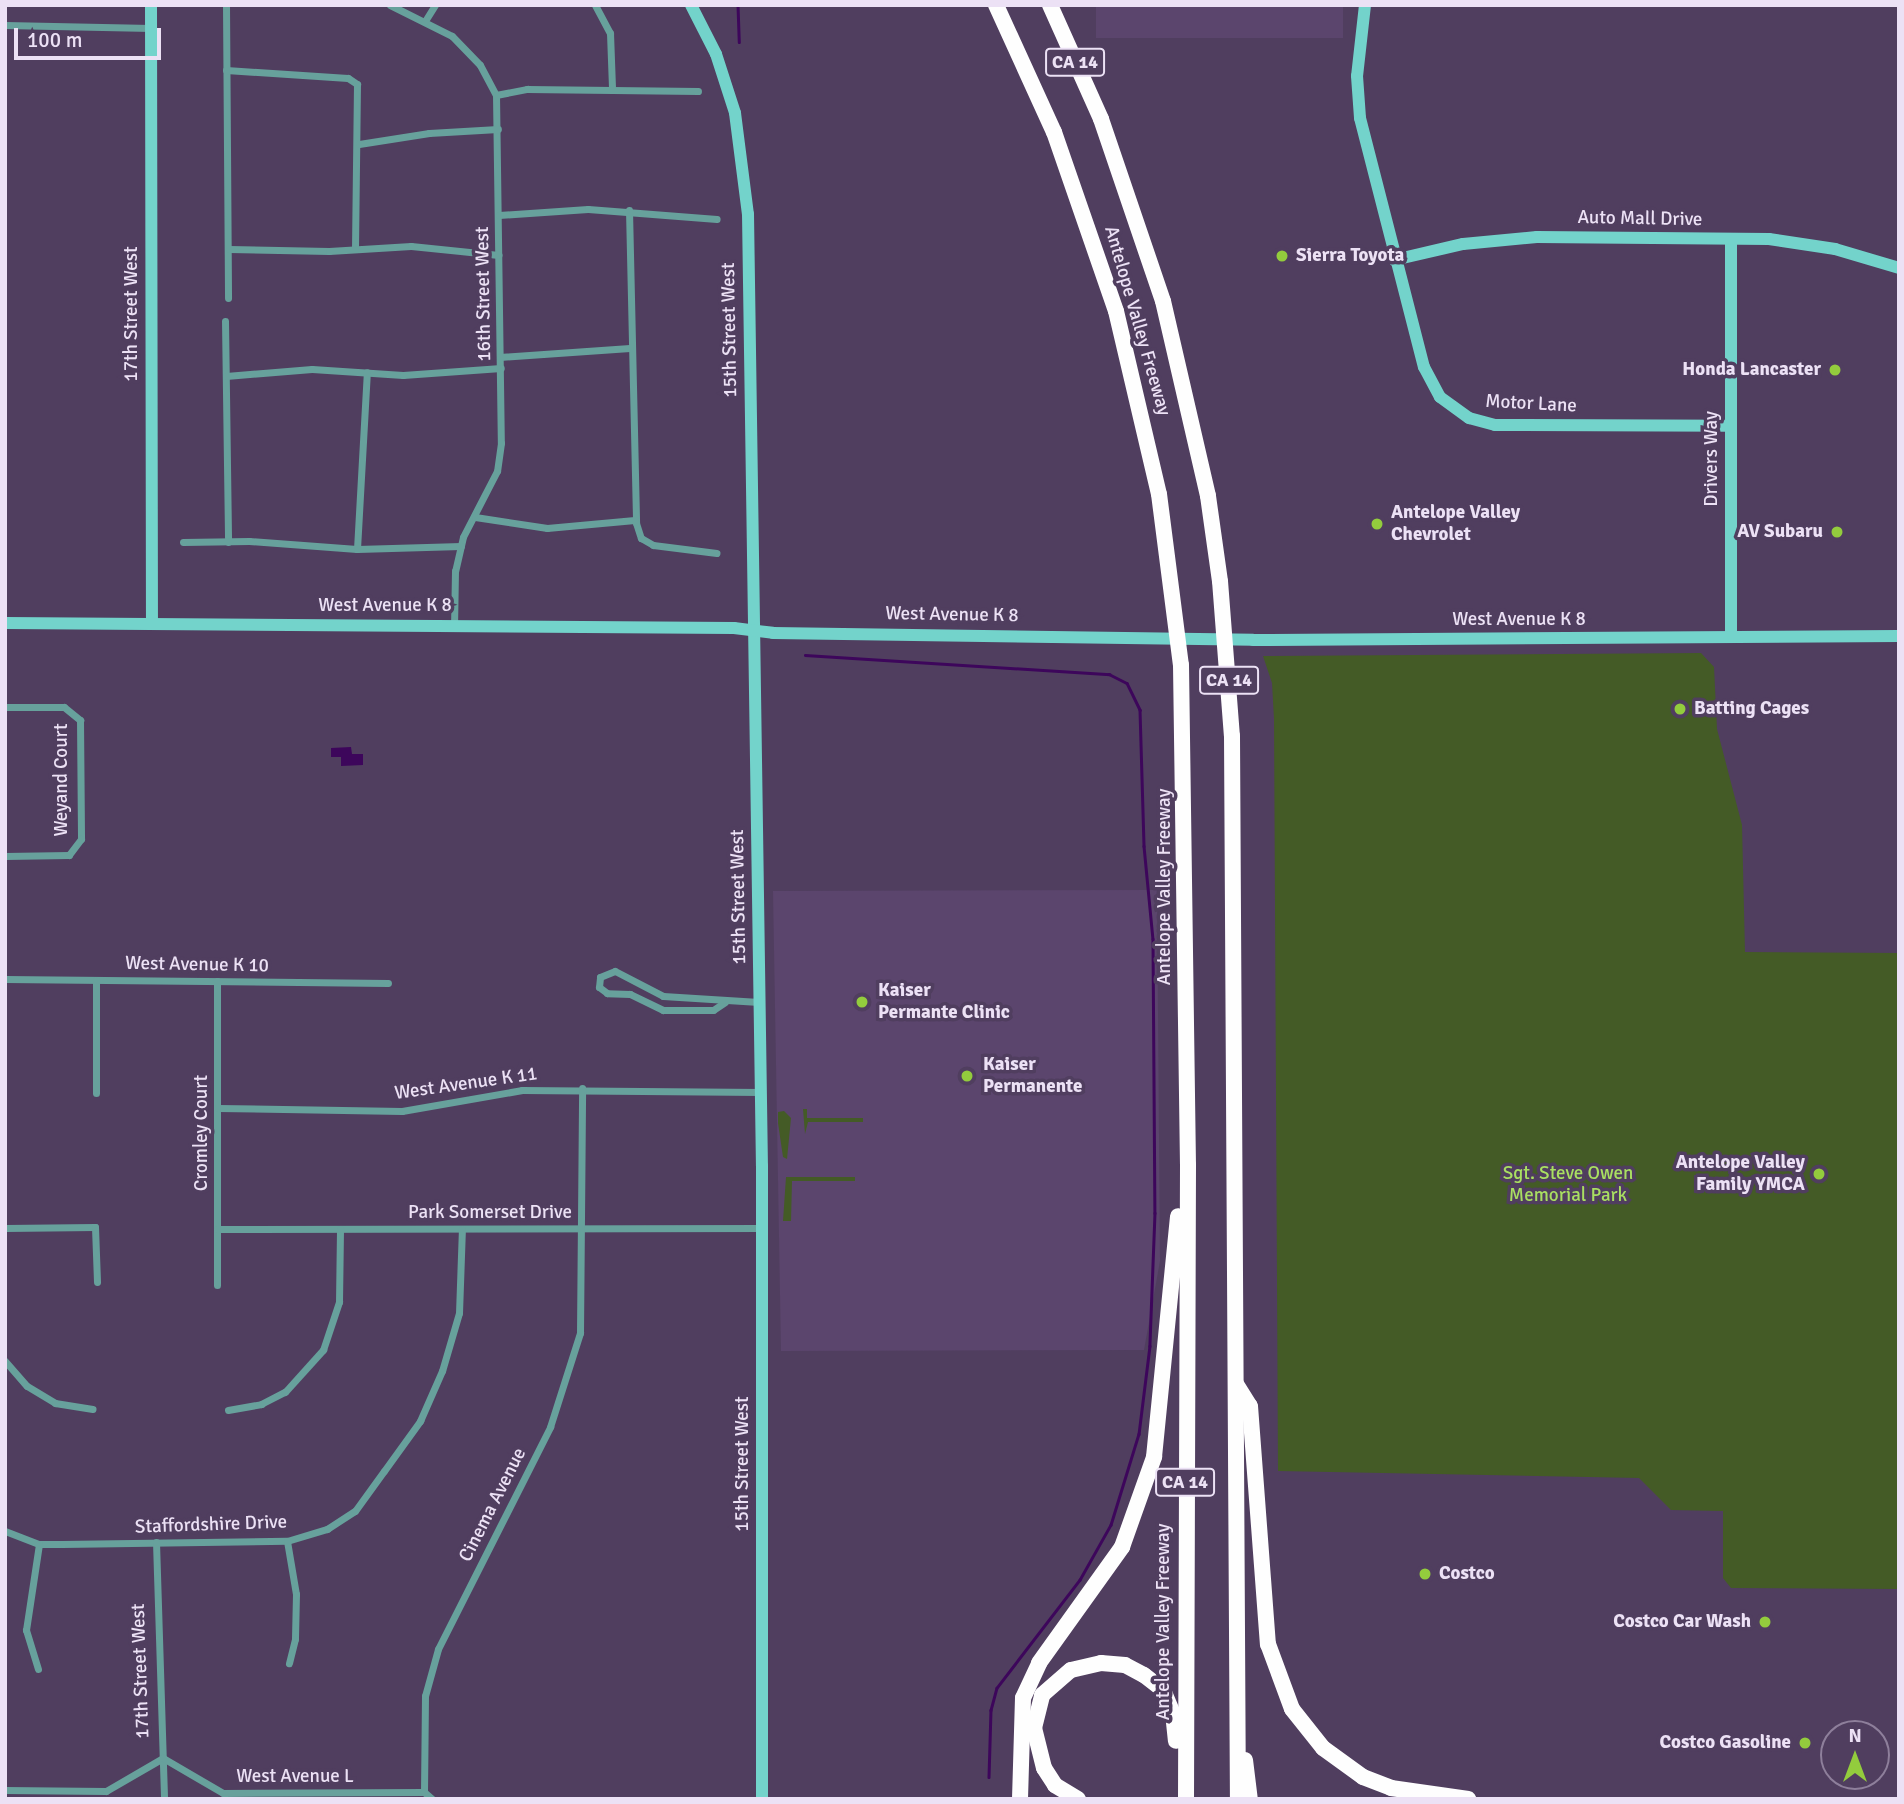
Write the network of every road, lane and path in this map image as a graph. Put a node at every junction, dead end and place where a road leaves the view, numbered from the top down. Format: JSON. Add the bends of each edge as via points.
{"nodes":[{"id":1,"x":151,"y":5,"type":"edge"},
{"id":2,"x":226,"y":5,"type":"edge"},
{"id":3,"x":390,"y":5,"type":"edge"},
{"id":4,"x":435,"y":5,"type":"edge"},
{"id":5,"x":595,"y":5,"type":"edge"},
{"id":6,"x":691,"y":5,"type":"edge"},
{"id":7,"x":996,"y":5,"type":"edge"},
{"id":8,"x":1050,"y":5,"type":"edge"},
{"id":9,"x":1365,"y":5,"type":"edge"},
{"id":10,"x":425,"y":21,"type":"junction"},
{"id":11,"x":5,"y":25,"type":"edge"},
{"id":12,"x":151,"y":28,"type":"junction"},
{"id":13,"x":226,"y":70,"type":"junction"},
{"id":14,"x":612,"y":89,"type":"junction"},
{"id":15,"x":698,"y":91,"type":"dead end"},
{"id":16,"x":496,"y":95,"type":"junction"},
{"id":17,"x":498,"y":129,"type":"junction"},
{"id":18,"x":359,"y":144,"type":"junction"},
{"id":19,"x":629,"y":210,"type":"junction"},
{"id":20,"x":499,"y":215,"type":"junction"},
{"id":21,"x":717,"y":219,"type":"dead end"},
{"id":22,"x":1731,"y":240,"type":"junction"},
{"id":23,"x":229,"y":249,"type":"junction"},
{"id":24,"x":355,"y":249,"type":"junction"},
{"id":25,"x":499,"y":255,"type":"junction"},
{"id":26,"x":1899,"y":256,"type":"edge"},
{"id":27,"x":1394,"y":260,"type":"junction"},
{"id":28,"x":1886,"y":261,"type":"junction"},
{"id":29,"x":1899,"y":268,"type":"edge"},
{"id":30,"x":228,"y":298,"type":"dead end"},
{"id":31,"x":225,"y":321,"type":"dead end"},
{"id":32,"x":631,"y":348,"type":"junction"},
{"id":33,"x":500,"y":357,"type":"junction"},
{"id":34,"x":500,"y":368,"type":"junction"},
{"id":35,"x":367,"y":372,"type":"junction"},
{"id":36,"x":226,"y":376,"type":"junction"},
{"id":37,"x":1731,"y":426,"type":"junction"},
{"id":38,"x":475,"y":517,"type":"junction"},
{"id":39,"x":635,"y":520,"type":"junction"},
{"id":40,"x":183,"y":542,"type":"dead end"},
{"id":41,"x":228,"y":542,"type":"junction"},
{"id":42,"x":461,"y":546,"type":"junction"},
{"id":43,"x":357,"y":549,"type":"junction"},
{"id":44,"x":716,"y":554,"type":"dead end"},
{"id":45,"x":5,"y":623,"type":"edge"},
{"id":46,"x":152,"y":624,"type":"junction"},
{"id":47,"x":454,"y":626,"type":"junction"},
{"id":48,"x":755,"y":630,"type":"junction"},
{"id":49,"x":1731,"y":635,"type":"junction"},
{"id":50,"x":1899,"y":636,"type":"edge"},
{"id":51,"x":5,"y":707,"type":"edge"},
{"id":52,"x":5,"y":856,"type":"edge"},
{"id":53,"x":5,"y":979,"type":"edge"},
{"id":54,"x":634,"y":979,"type":"junction"},
{"id":55,"x":96,"y":980,"type":"junction"},
{"id":56,"x":217,"y":981,"type":"junction"},
{"id":57,"x":388,"y":983,"type":"dead end"},
{"id":58,"x":630,"y":993,"type":"junction"},
{"id":59,"x":725,"y":1002,"type":"junction"},
{"id":60,"x":759,"y":1002,"type":"junction"},
{"id":61,"x":582,"y":1088,"type":"junction"},
{"id":62,"x":761,"y":1092,"type":"junction"},
{"id":63,"x":96,"y":1093,"type":"dead end"},
{"id":64,"x":218,"y":1108,"type":"junction"},
{"id":65,"x":1188,"y":1165,"type":"junction"},
{"id":66,"x":5,"y":1228,"type":"edge"},
{"id":67,"x":340,"y":1228,"type":"junction"},
{"id":68,"x":462,"y":1228,"type":"junction"},
{"id":69,"x":582,"y":1228,"type":"junction"},
{"id":70,"x":762,"y":1228,"type":"junction"},
{"id":71,"x":217,"y":1229,"type":"junction"},
{"id":72,"x":97,"y":1282,"type":"dead end"},
{"id":73,"x":217,"y":1285,"type":"dead end"},
{"id":74,"x":5,"y":1361,"type":"edge"},
{"id":75,"x":1236,"y":1384,"type":"junction"},
{"id":76,"x":93,"y":1409,"type":"dead end"},
{"id":77,"x":228,"y":1410,"type":"dead end"},
{"id":78,"x":5,"y":1531,"type":"edge"},
{"id":79,"x":288,"y":1541,"type":"junction"},
{"id":80,"x":156,"y":1542,"type":"junction"},
{"id":81,"x":39,"y":1544,"type":"junction"},
{"id":82,"x":289,"y":1663,"type":"dead end"},
{"id":83,"x":38,"y":1669,"type":"dead end"},
{"id":84,"x":1238,"y":1722,"type":"junction"},
{"id":85,"x":163,"y":1758,"type":"junction"},
{"id":86,"x":5,"y":1790,"type":"edge"},
{"id":87,"x":424,"y":1792,"type":"junction"},
{"id":88,"x":164,"y":1799,"type":"edge"},
{"id":89,"x":432,"y":1799,"type":"edge"},
{"id":90,"x":762,"y":1799,"type":"edge"},
{"id":91,"x":1020,"y":1799,"type":"edge"},
{"id":92,"x":1078,"y":1799,"type":"edge"},
{"id":93,"x":1178,"y":1799,"type":"edge"},
{"id":94,"x":1186,"y":1799,"type":"edge"},
{"id":95,"x":1238,"y":1799,"type":"edge"},
{"id":96,"x":1250,"y":1799,"type":"edge"},
{"id":97,"x":1468,"y":1799,"type":"edge"}],
"edges":[{"from":1,"to":12,"type":"street","name":"17th Street West"},
{"from":2,"to":13,"type":"street"},
{"from":3,"to":10,"type":"street","name":"16th Street West"},
{"from":4,"to":10,"type":"street"},
{"from":5,"to":14,"type":"street","via":[[610,33]]},
{"from":6,"to":48,"type":"street","name":"15th Street West","via":[[716,54],[744,161]]},
{"from":7,"to":65,"type":"highway","name":"Antelope Valley Freeway","number":"CA 14","via":[[1085,213],[1136,384],[1158,494],[1181,665]]},
{"from":8,"to":75,"type":"highway","name":"Antelope Valley Freeway","number":"CA 14","via":[[1101,119],[1163,301],[1208,496],[1220,581],[1232,736]]},
{"from":9,"to":27,"type":"street","name":"Motor Lane","via":[[1357,76],[1360,118]]},
{"from":10,"to":16,"type":"street","name":"16th Street West","via":[[452,36],[480,65]]},
{"from":11,"to":12,"type":"street"},
{"from":12,"to":46,"type":"street","name":"17th Street West"},
{"from":13,"to":18,"type":"street","via":[[348,78],[361,93]]},
{"from":13,"to":23,"type":"street"},
{"from":14,"to":15,"type":"street"},
{"from":14,"to":16,"type":"street","via":[[527,89]]},
{"from":16,"to":17,"type":"street","name":"16th Street West"},
{"from":17,"to":18,"type":"street","via":[[429,132]]},
{"from":17,"to":20,"type":"street","name":"16th Street West"},
{"from":18,"to":24,"type":"street"},
{"from":19,"to":20,"type":"street"},
{"from":19,"to":21,"type":"street"},
{"from":19,"to":32,"type":"street"},
{"from":20,"to":25,"type":"street","name":"16th Street West"},
{"from":22,"to":27,"type":"street","name":"Auto Mall Drive","via":[[1537,237],[1463,244]]},
{"from":22,"to":28,"type":"street","name":"Auto Mall Drive","via":[[1790,240]]},
{"from":22,"to":37,"type":"street","name":"Drivers Way"},
{"from":23,"to":24,"type":"street"},
{"from":23,"to":30,"type":"street"},
{"from":24,"to":25,"type":"street","via":[[411,246]]},
{"from":25,"to":33,"type":"street","name":"16th Street West"},
{"from":26,"to":28,"type":"street"},
{"from":27,"to":37,"type":"street","name":"Motor Lane","via":[[1428,379],[1448,405],[1469,418],[1495,425]]},
{"from":28,"to":29,"type":"street","name":"Auto Mall Drive"},
{"from":31,"to":36,"type":"street"},
{"from":32,"to":33,"type":"street"},
{"from":32,"to":39,"type":"street"},
{"from":33,"to":34,"type":"street","name":"16th Street West"},
{"from":34,"to":35,"type":"street","via":[[403,375]]},
{"from":34,"to":38,"type":"street","name":"16th Street West","via":[[497,471]]},
{"from":35,"to":36,"type":"street","via":[[312,369]]},
{"from":35,"to":43,"type":"street"},
{"from":36,"to":41,"type":"street"},
{"from":37,"to":49,"type":"street","name":"Drivers Way"},
{"from":38,"to":39,"type":"street","via":[[547,528]]},
{"from":38,"to":42,"type":"street","name":"16th Street West"},
{"from":39,"to":44,"type":"street","via":[[641,538],[653,545]]},
{"from":40,"to":41,"type":"street"},
{"from":41,"to":43,"type":"street"},
{"from":42,"to":43,"type":"street"},
{"from":42,"to":47,"type":"street","name":"16th Street West","via":[[455,571]]},
{"from":45,"to":46,"type":"street","name":"West Avenue K 8"},
{"from":46,"to":47,"type":"street","name":"West Avenue K 8"},
{"from":47,"to":48,"type":"street","name":"West Avenue K 8"},
{"from":48,"to":49,"type":"street","name":"West Avenue K 8","via":[[1253,639]]},
{"from":48,"to":60,"type":"street","name":"15th Street West"},
{"from":49,"to":50,"type":"street","name":"West Avenue K 8"},
{"from":51,"to":52,"type":"street","name":"Weyand Court","via":[[74,710],[80,720],[81,839],[69,855]]},
{"from":53,"to":55,"type":"street","name":"West Avenue K 10"},
{"from":54,"to":58,"type":"street"},
{"from":54,"to":58,"type":"street","via":[[615,971],[600,978],[599,987],[618,996]]},
{"from":54,"to":59,"type":"street","via":[[663,996],[713,997]]},
{"from":55,"to":56,"type":"street","name":"West Avenue K 10"},
{"from":55,"to":63,"type":"street"},
{"from":56,"to":57,"type":"street","name":"West Avenue K 10"},
{"from":56,"to":64,"type":"street","name":"Cromley Court"},
{"from":58,"to":59,"type":"street","via":[[663,1010],[713,1010]]},
{"from":59,"to":60,"type":"street"},
{"from":60,"to":62,"type":"street","name":"15th Street West"},
{"from":61,"to":62,"type":"street","name":"West Avenue K 11"},
{"from":61,"to":64,"type":"street","name":"West Avenue K 11","via":[[522,1090],[402,1111]]},
{"from":61,"to":69,"type":"street","name":"Cinema Avenue"},
{"from":62,"to":70,"type":"street","name":"15th Street West"},
{"from":64,"to":71,"type":"street","name":"Cromley Court"},
{"from":65,"to":91,"type":"highway","via":[[1178,1209],[1154,1457],[1122,1547],[1039,1663],[1023,1698]]},
{"from":65,"to":94,"type":"highway","name":"Antelope Valley Freeway","number":"CA 14"},
{"from":66,"to":72,"type":"street","via":[[95,1227]]},
{"from":67,"to":68,"type":"street","name":"Park Somerset Drive"},
{"from":67,"to":71,"type":"street","name":"Park Somerset Drive"},
{"from":67,"to":77,"type":"street","via":[[339,1302],[323,1350],[285,1392],[261,1404]]},
{"from":68,"to":69,"type":"street","name":"Park Somerset Drive"},
{"from":68,"to":79,"type":"street","name":"Staffordshire Drive","via":[[459,1314],[442,1371],[419,1420],[355,1511],[327,1529]]},
{"from":69,"to":70,"type":"street","name":"Park Somerset Drive"},
{"from":69,"to":87,"type":"street","name":"Cinema Avenue","via":[[580,1333],[569,1378],[550,1427],[439,1649],[425,1696]]},
{"from":70,"to":90,"type":"street","name":"15th Street West"},
{"from":71,"to":73,"type":"street","name":"Cromley Court"},
{"from":74,"to":76,"type":"street","via":[[27,1386],[55,1404]]},
{"from":75,"to":84,"type":"highway","name":"Antelope Valley Freeway","number":"CA 14"},
{"from":75,"to":97,"type":"highway","via":[[1251,1406],[1268,1644],[1292,1709],[1323,1748],[1363,1777],[1401,1790]]},
{"from":78,"to":81,"type":"street","name":"Staffordshire Drive"},
{"from":79,"to":80,"type":"street","name":"Staffordshire Drive"},
{"from":79,"to":82,"type":"street","via":[[296,1594],[295,1639]]},
{"from":80,"to":81,"type":"street","name":"Staffordshire Drive"},
{"from":80,"to":85,"type":"street","name":"17th Street West"},
{"from":81,"to":83,"type":"street","via":[[26,1630]]},
{"from":84,"to":95,"type":"highway","name":"Antelope Valley Freeway","number":"CA 14"},
{"from":84,"to":96,"type":"highway"},
{"from":85,"to":86,"type":"street","via":[[106,1791]]},
{"from":85,"to":87,"type":"street","name":"West Avenue L","via":[[223,1793]]},
{"from":85,"to":88,"type":"street","name":"17th Street West"},
{"from":87,"to":89,"type":"street"},
{"from":92,"to":93,"type":"highway","via":[[1055,1785],[1044,1768],[1035,1747],[1036,1710],[1055,1680],[1085,1665],[1101,1663],[1125,1665],[1163,1690],[1173,1713]]}]}
